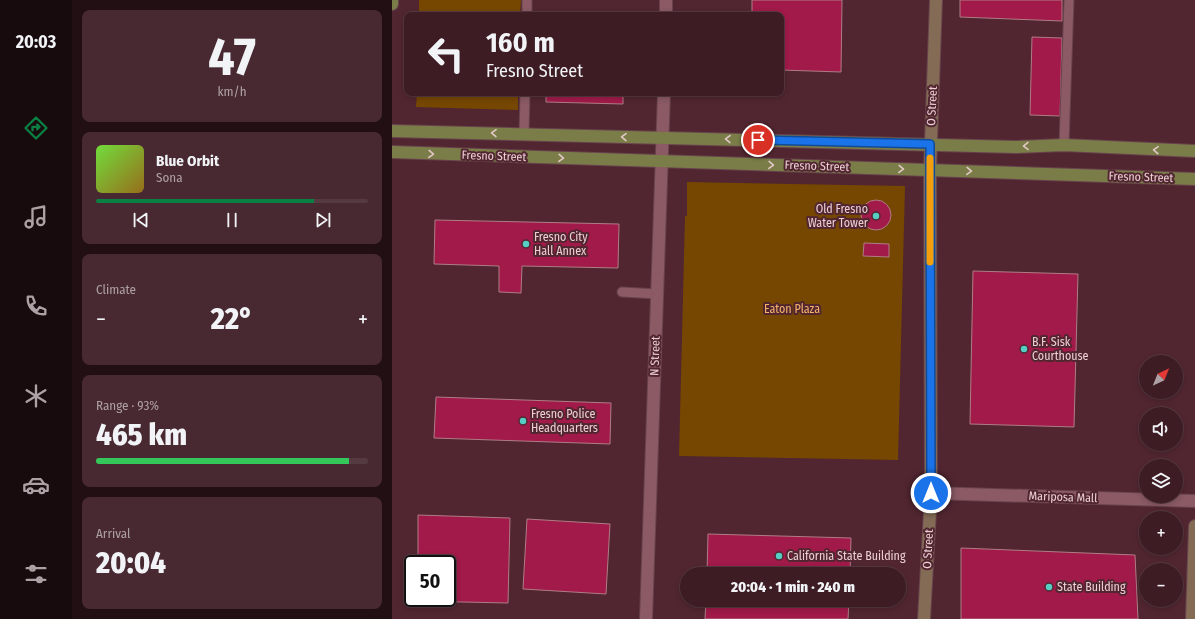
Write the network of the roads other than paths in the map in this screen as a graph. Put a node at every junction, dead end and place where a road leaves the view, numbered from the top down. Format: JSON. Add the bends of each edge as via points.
{"nodes":[{"id":1,"x":392,"y":0,"type":"edge"},
{"id":2,"x":527,"y":0,"type":"edge"},
{"id":3,"x":666,"y":0,"type":"edge"},
{"id":4,"x":936,"y":0,"type":"edge"},
{"id":5,"x":1069,"y":0,"type":"edge"},
{"id":6,"x":392,"y":4,"type":"edge"},
{"id":7,"x":527,"y":12,"type":"edge"},
{"id":8,"x":666,"y":12,"type":"edge"},
{"id":9,"x":525,"y":96,"type":"edge"},
{"id":10,"x":664,"y":96,"type":"edge"},
{"id":11,"x":392,"y":131,"type":"edge"},
{"id":12,"x":524,"y":134,"type":"junction"},
{"id":13,"x":663,"y":138,"type":"junction"},
{"id":14,"x":930,"y":144,"type":"junction"},
{"id":15,"x":1064,"y":145,"type":"junction"},
{"id":16,"x":1195,"y":151,"type":"edge"},
{"id":17,"x":392,"y":152,"type":"edge"},
{"id":18,"x":662,"y":162,"type":"junction"},
{"id":19,"x":930,"y":170,"type":"junction"},
{"id":20,"x":1195,"y":179,"type":"edge"},
{"id":21,"x":622,"y":292,"type":"dead end"},
{"id":22,"x":657,"y":294,"type":"junction"},
{"id":23,"x":931,"y":493,"type":"junction"},
{"id":24,"x":1195,"y":501,"type":"edge"},
{"id":25,"x":1195,"y":526,"type":"edge"},
{"id":26,"x":646,"y":619,"type":"edge"},
{"id":27,"x":924,"y":619,"type":"edge"},
{"id":28,"x":1192,"y":619,"type":"edge"}],
"edges":[{"from":1,"to":6,"type":"main road"},
{"from":2,"to":7,"type":"lane"},
{"from":3,"to":8,"type":"street"},
{"from":4,"to":14,"type":"main road","name":"O Street"},
{"from":5,"to":15,"type":"lane"},
{"from":9,"to":12,"type":"lane"},
{"from":10,"to":13,"type":"street","name":"N Street"},
{"from":12,"to":11,"type":"main road","name":"Fresno Street","one_way":true},
{"from":13,"to":12,"type":"main road","name":"Fresno Street","one_way":true},
{"from":14,"to":13,"type":"main road","name":"Fresno Street","one_way":true},
{"from":13,"to":18,"type":"street","name":"N Street"},
{"from":15,"to":14,"type":"main road","name":"Fresno Street","one_way":true,"via":[[1016,147]]},
{"from":14,"to":19,"type":"main road","name":"O Street"},
{"from":16,"to":15,"type":"main road","name":"Fresno Street","one_way":true},
{"from":17,"to":18,"type":"main road","name":"Fresno Street","one_way":true},
{"from":18,"to":19,"type":"main road","name":"Fresno Street","one_way":true},
{"from":18,"to":22,"type":"street","name":"N Street"},
{"from":19,"to":20,"type":"main road","name":"Fresno Street","one_way":true},
{"from":19,"to":23,"type":"main road","name":"O Street"},
{"from":21,"to":22,"type":"lane"},
{"from":22,"to":26,"type":"street","name":"N Street"},
{"from":23,"to":24,"type":"street","name":"Mariposa Mall"},
{"from":23,"to":27,"type":"main road","name":"O Street"},
{"from":25,"to":28,"type":"main road"}]}
